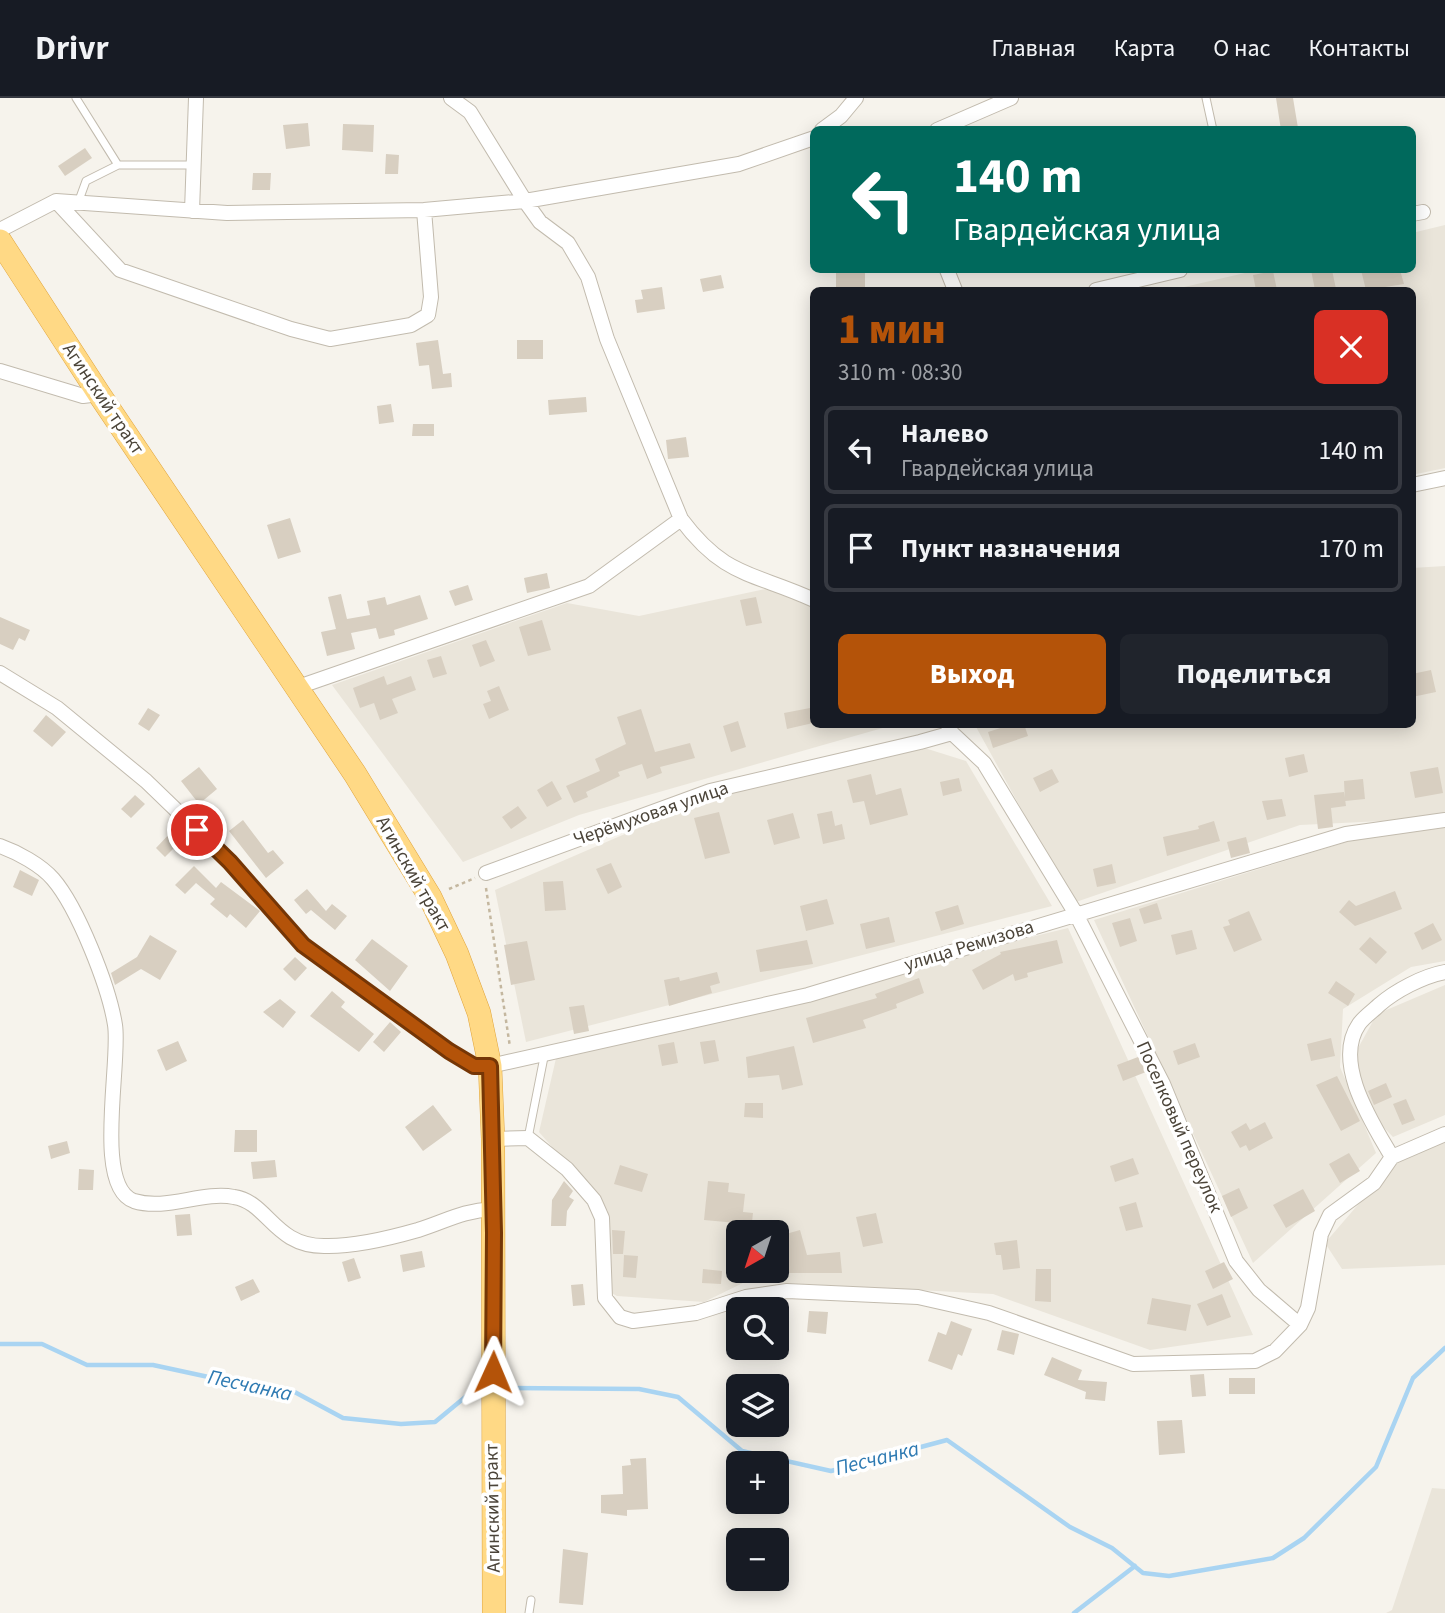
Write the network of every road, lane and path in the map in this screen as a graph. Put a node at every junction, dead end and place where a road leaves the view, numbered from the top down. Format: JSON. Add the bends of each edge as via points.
{"nodes":[{"id":1,"x":76,"y":98,"type":"edge"},
{"id":2,"x":196,"y":98,"type":"edge"},
{"id":3,"x":451,"y":98,"type":"edge"},
{"id":4,"x":856,"y":98,"type":"edge"},
{"id":5,"x":1011,"y":98,"type":"edge"},
{"id":6,"x":1206,"y":98,"type":"edge"},
{"id":7,"x":471,"y":105,"type":"edge"},
{"id":8,"x":827,"y":126,"type":"edge"},
{"id":9,"x":946,"y":126,"type":"edge"},
{"id":10,"x":1212,"y":126,"type":"edge"},
{"id":11,"x":810,"y":137,"type":"edge"},
{"id":12,"x":118,"y":165,"type":"junction"},
{"id":13,"x":194,"y":165,"type":"junction"},
{"id":14,"x":56,"y":201,"type":"junction"},
{"id":15,"x":526,"y":201,"type":"junction"},
{"id":16,"x":78,"y":203,"type":"junction"},
{"id":17,"x":424,"y":210,"type":"junction"},
{"id":18,"x":192,"y":211,"type":"junction"},
{"id":19,"x":0,"y":230,"type":"edge"},
{"id":20,"x":0,"y":241,"type":"edge"},
{"id":21,"x":1168,"y":273,"type":"edge"},
{"id":22,"x":1109,"y":287,"type":"edge"},
{"id":23,"x":0,"y":371,"type":"edge"},
{"id":24,"x":99,"y":394,"type":"junction"},
{"id":25,"x":1445,"y":478,"type":"edge"},
{"id":26,"x":1416,"y":484,"type":"edge"},
{"id":27,"x":681,"y":519,"type":"junction"},
{"id":28,"x":810,"y":598,"type":"edge"},
{"id":29,"x":0,"y":673,"type":"edge"},
{"id":30,"x":298,"y":687,"type":"junction"},
{"id":31,"x":950,"y":729,"type":"edge"},
{"id":32,"x":1445,"y":820,"type":"edge"},
{"id":33,"x":0,"y":846,"type":"edge"},
{"id":34,"x":486,"y":873,"type":"junction"},
{"id":35,"x":430,"y":897,"type":"junction"},
{"id":36,"x":1076,"y":914,"type":"junction"},
{"id":37,"x":1445,"y":972,"type":"edge"},
{"id":38,"x":545,"y":1052,"type":"junction"},
{"id":39,"x":501,"y":1063,"type":"junction"},
{"id":40,"x":1445,"y":1134,"type":"edge"},
{"id":41,"x":528,"y":1138,"type":"junction"},
{"id":42,"x":493,"y":1139,"type":"junction"},
{"id":43,"x":1392,"y":1157,"type":"junction"},
{"id":44,"x":494,"y":1209,"type":"junction"},
{"id":45,"x":1300,"y":1325,"type":"junction"},
{"id":46,"x":531,"y":1600,"type":"dead end"},
{"id":47,"x":495,"y":1613,"type":"edge"},
{"id":48,"x":529,"y":1613,"type":"edge"}],
"edges":[{"from":1,"to":12,"type":"lane"},
{"from":2,"to":13,"type":"street"},
{"from":3,"to":7,"type":"street"},
{"from":4,"to":8,"type":"street"},
{"from":5,"to":9,"type":"street"},
{"from":6,"to":10,"type":"lane"},
{"from":7,"to":15,"type":"street"},
{"from":11,"to":15,"type":"street","via":[[739,164]]},
{"from":12,"to":13,"type":"lane"},
{"from":12,"to":16,"type":"lane","via":[[86,181]]},
{"from":13,"to":18,"type":"street"},
{"from":14,"to":16,"type":"street"},
{"from":14,"to":17,"type":"street","via":[[120,270],[330,339],[411,325],[428,316],[431,297]]},
{"from":14,"to":19,"type":"street"},
{"from":15,"to":17,"type":"street"},
{"from":15,"to":27,"type":"street","via":[[540,222],[568,243],[588,277],[607,340]]},
{"from":16,"to":18,"type":"street"},
{"from":17,"to":18,"type":"street"},
{"from":20,"to":24,"type":"highway","name":"Агинский тракт"},
{"from":21,"to":22,"type":"street"},
{"from":23,"to":24,"type":"street","via":[[83,396]]},
{"from":24,"to":30,"type":"highway","name":"Агинский тракт"},
{"from":25,"to":26,"type":"street"},
{"from":27,"to":28,"type":"street","via":[[700,544],[728,567]]},
{"from":27,"to":30,"type":"street","via":[[589,586]]},
{"from":29,"to":39,"type":"street","via":[[57,708],[146,781],[230,862],[303,945],[474,1066]]},
{"from":30,"to":35,"type":"highway","name":"Агинский тракт"},
{"from":31,"to":34,"type":"street","name":"Черёмуховая улица","via":[[710,790]]},
{"from":31,"to":36,"type":"street","name":"Поселковый переулок","via":[[984,763]]},
{"from":32,"to":36,"type":"street","name":"улица Ремизова","via":[[1346,834]]},
{"from":33,"to":44,"type":"street","via":[[14,850],[53,879],[87,937],[115,1025],[111,1160],[119,1190],[134,1200],[162,1203],[234,1197],[253,1204],[279,1231],[296,1241],[323,1246],[418,1230],[466,1211]]},
{"from":34,"to":35,"type":"path"},
{"from":34,"to":39,"type":"path"},
{"from":35,"to":39,"type":"highway","name":"Агинский тракт"},
{"from":36,"to":38,"type":"street","name":"улица Ремизова","via":[[808,995]]},
{"from":36,"to":45,"type":"street","name":"Поселковый переулок","via":[[1163,1084],[1236,1261],[1259,1290]]},
{"from":37,"to":43,"type":"street","via":[[1390,995],[1360,1023],[1353,1036],[1351,1066],[1361,1102]]},
{"from":38,"to":39,"type":"street","name":"улица Ремизова"},
{"from":38,"to":41,"type":"lane"},
{"from":39,"to":42,"type":"highway","name":"Агинский тракт"},
{"from":40,"to":43,"type":"street"},
{"from":41,"to":42,"type":"street"},
{"from":41,"to":45,"type":"street","via":[[567,1169],[598,1209],[606,1298],[620,1317],[633,1321],[696,1313],[746,1297],[787,1291],[918,1297],[989,1313],[1133,1364],[1255,1361],[1275,1350]]},
{"from":42,"to":44,"type":"highway","name":"Агинский тракт"},
{"from":43,"to":45,"type":"street","via":[[1374,1183],[1324,1223],[1308,1308]]},
{"from":44,"to":47,"type":"highway","name":"Агинский тракт"},
{"from":46,"to":48,"type":"lane"}]}
